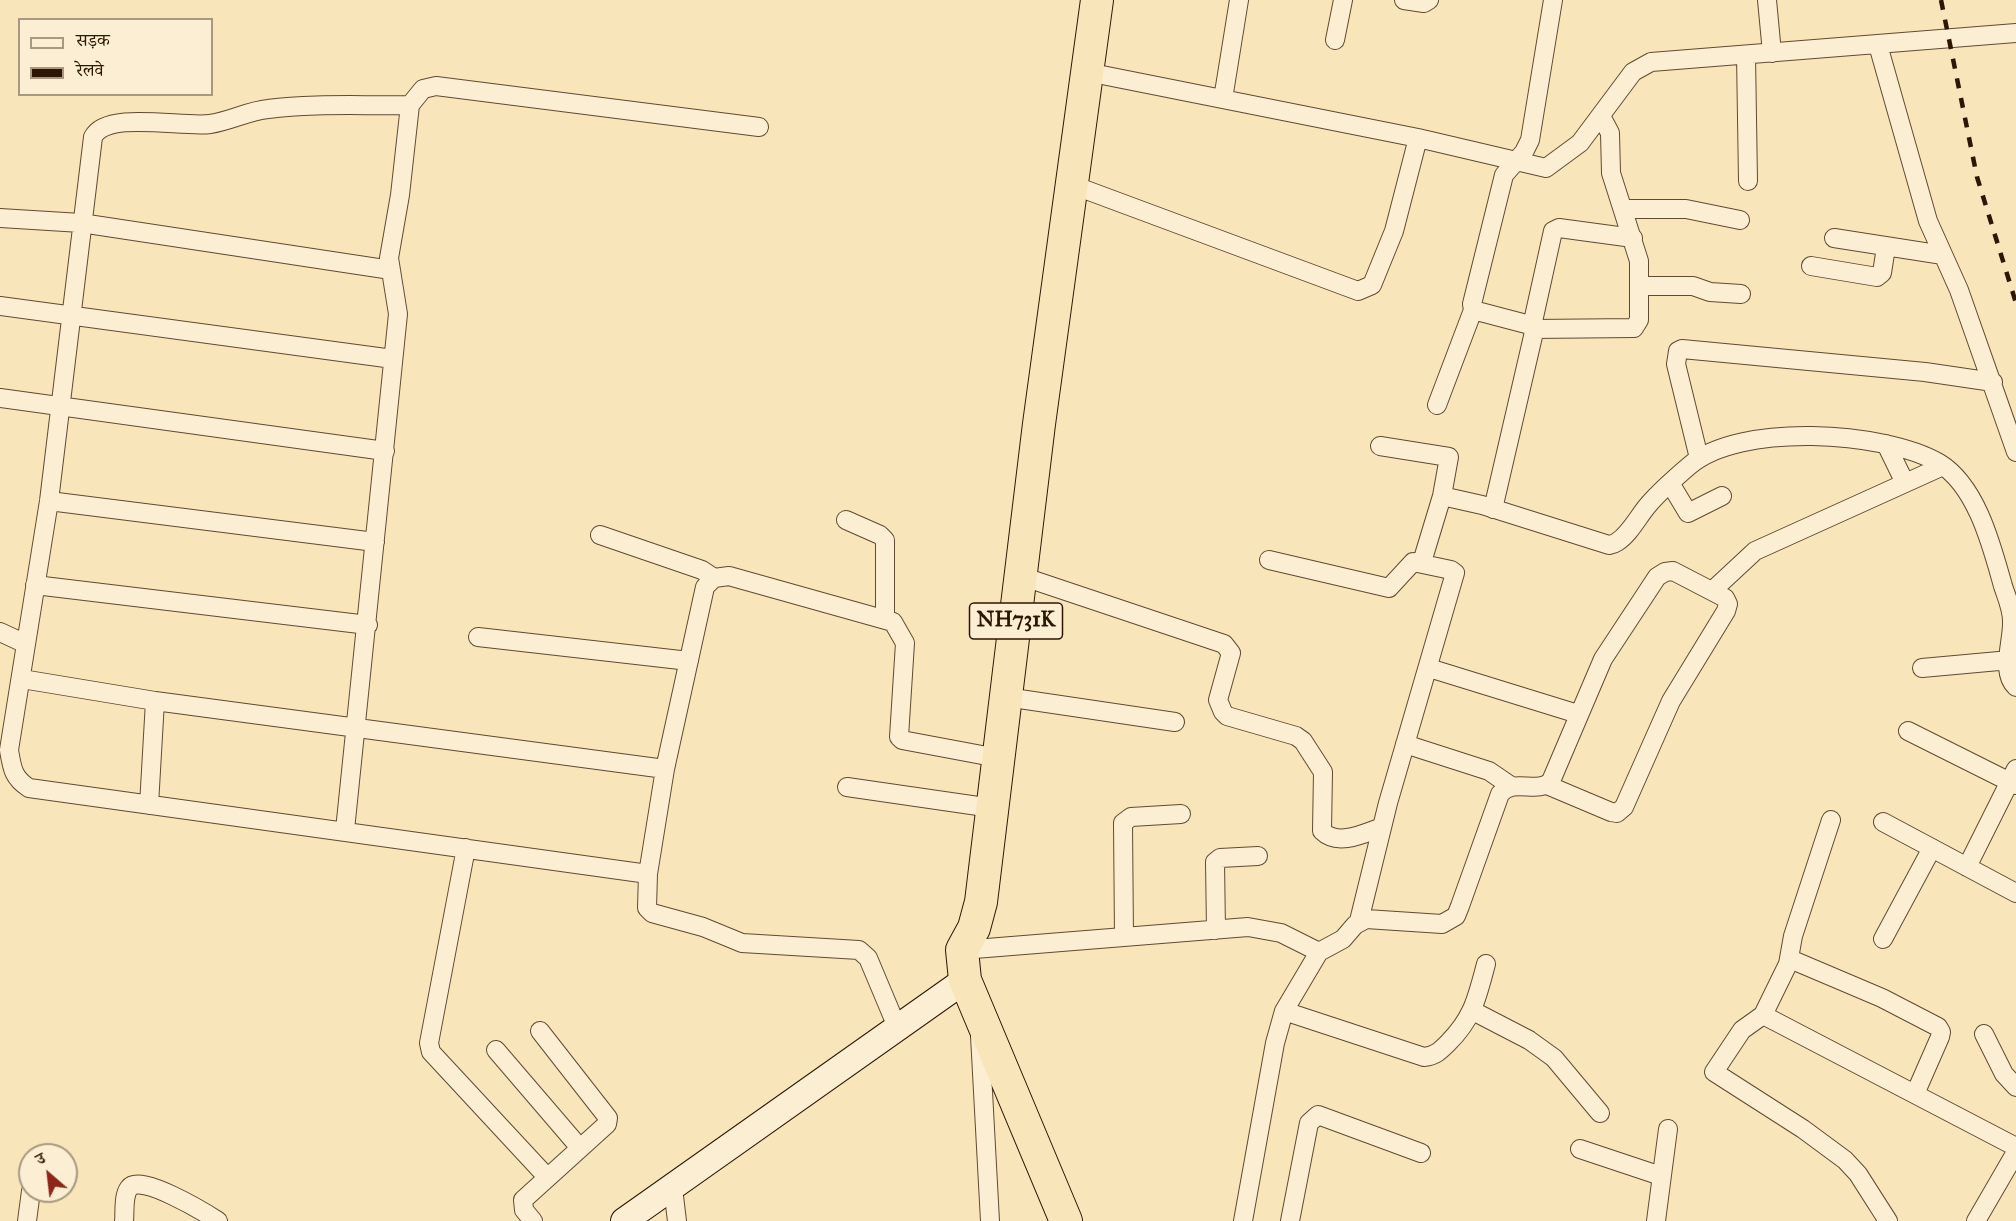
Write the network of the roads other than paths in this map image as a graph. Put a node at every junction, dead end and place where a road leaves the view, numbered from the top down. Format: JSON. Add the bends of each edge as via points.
{"nodes":[{"id":1,"x":1097,"y":0,"type":"edge"},
{"id":2,"x":1239,"y":0,"type":"edge"},
{"id":3,"x":1343,"y":0,"type":"edge"},
{"id":4,"x":1404,"y":0,"type":"edge"},
{"id":5,"x":1429,"y":0,"type":"edge"},
{"id":6,"x":1553,"y":0,"type":"edge"},
{"id":7,"x":1767,"y":0,"type":"edge"},
{"id":8,"x":2016,"y":33,"type":"edge"},
{"id":9,"x":1335,"y":40,"type":"dead end"},
{"id":10,"x":1878,"y":45,"type":"junction"},
{"id":11,"x":1772,"y":53,"type":"junction"},
{"id":12,"x":1746,"y":55,"type":"junction"},
{"id":13,"x":1087,"y":72,"type":"junction"},
{"id":14,"x":1223,"y":99,"type":"junction"},
{"id":15,"x":410,"y":105,"type":"junction"},
{"id":16,"x":1601,"y":116,"type":"junction"},
{"id":17,"x":759,"y":127,"type":"dead end"},
{"id":18,"x":1418,"y":138,"type":"junction"},
{"id":19,"x":1515,"y":161,"type":"junction"},
{"id":20,"x":1748,"y":182,"type":"dead end"},
{"id":21,"x":1070,"y":184,"type":"junction"},
{"id":22,"x":1623,"y":209,"type":"junction"},
{"id":23,"x":0,"y":218,"type":"edge"},
{"id":24,"x":1740,"y":220,"type":"dead end"},
{"id":25,"x":81,"y":223,"type":"junction"},
{"id":26,"x":1633,"y":238,"type":"junction"},
{"id":27,"x":1833,"y":238,"type":"dead end"},
{"id":28,"x":1886,"y":247,"type":"junction"},
{"id":29,"x":1943,"y":255,"type":"junction"},
{"id":30,"x":1811,"y":266,"type":"dead end"},
{"id":31,"x":391,"y":270,"type":"junction"},
{"id":32,"x":1639,"y":286,"type":"junction"},
{"id":33,"x":1741,"y":294,"type":"dead end"},
{"id":34,"x":0,"y":306,"type":"edge"},
{"id":35,"x":1473,"y":310,"type":"junction"},
{"id":36,"x":72,"y":314,"type":"junction"},
{"id":37,"x":1533,"y":328,"type":"junction"},
{"id":38,"x":393,"y":359,"type":"junction"},
{"id":39,"x":1993,"y":382,"type":"junction"},
{"id":40,"x":0,"y":398,"type":"edge"},
{"id":41,"x":1437,"y":405,"type":"dead end"},
{"id":42,"x":60,"y":406,"type":"junction"},
{"id":43,"x":1886,"y":444,"type":"junction"},
{"id":44,"x":1380,"y":446,"type":"dead end"},
{"id":45,"x":385,"y":451,"type":"junction"},
{"id":46,"x":2016,"y":452,"type":"edge"},
{"id":47,"x":1699,"y":458,"type":"junction"},
{"id":48,"x":1943,"y":466,"type":"junction"},
{"id":49,"x":1670,"y":483,"type":"junction"},
{"id":50,"x":1905,"y":483,"type":"junction"},
{"id":51,"x":1442,"y":496,"type":"junction"},
{"id":52,"x":1722,"y":496,"type":"dead end"},
{"id":53,"x":49,"y":501,"type":"junction"},
{"id":54,"x":1493,"y":509,"type":"junction"},
{"id":55,"x":846,"y":520,"type":"dead end"},
{"id":56,"x":600,"y":535,"type":"dead end"},
{"id":57,"x":375,"y":542,"type":"junction"},
{"id":58,"x":1269,"y":560,"type":"dead end"},
{"id":59,"x":1422,"y":562,"type":"junction"},
{"id":60,"x":1021,"y":576,"type":"junction"},
{"id":61,"x":714,"y":578,"type":"junction"},
{"id":62,"x":34,"y":585,"type":"junction"},
{"id":63,"x":1712,"y":591,"type":"junction"},
{"id":64,"x":2014,"y":618,"type":"edge"},
{"id":65,"x":885,"y":620,"type":"junction"},
{"id":66,"x":368,"y":626,"type":"junction"},
{"id":67,"x":0,"y":632,"type":"edge"},
{"id":68,"x":478,"y":637,"type":"dead end"},
{"id":69,"x":26,"y":644,"type":"junction"},
{"id":70,"x":2010,"y":660,"type":"junction"},
{"id":71,"x":689,"y":661,"type":"junction"},
{"id":72,"x":1429,"y":668,"type":"junction"},
{"id":73,"x":1922,"y":668,"type":"dead end"},
{"id":74,"x":22,"y":679,"type":"junction"},
{"id":75,"x":2016,"y":687,"type":"edge"},
{"id":76,"x":1006,"y":697,"type":"junction"},
{"id":77,"x":155,"y":701,"type":"junction"},
{"id":78,"x":1578,"y":714,"type":"junction"},
{"id":79,"x":1175,"y":722,"type":"dead end"},
{"id":80,"x":357,"y":727,"type":"junction"},
{"id":81,"x":1908,"y":731,"type":"dead end"},
{"id":82,"x":1405,"y":744,"type":"junction"},
{"id":83,"x":5,"y":748,"type":"edge"},
{"id":84,"x":998,"y":758,"type":"junction"},
{"id":85,"x":665,"y":769,"type":"junction"},
{"id":86,"x":2014,"y":778,"type":"edge"},
{"id":87,"x":1547,"y":785,"type":"junction"},
{"id":88,"x":1510,"y":786,"type":"junction"},
{"id":89,"x":847,"y":787,"type":"dead end"},
{"id":90,"x":149,"y":805,"type":"junction"},
{"id":91,"x":992,"y":808,"type":"junction"},
{"id":92,"x":1181,"y":814,"type":"dead end"},
{"id":93,"x":1831,"y":820,"type":"dead end"},
{"id":94,"x":1883,"y":822,"type":"dead end"},
{"id":95,"x":1382,"y":827,"type":"junction"},
{"id":96,"x":345,"y":830,"type":"junction"},
{"id":97,"x":466,"y":848,"type":"junction"},
{"id":98,"x":1932,"y":848,"type":"junction"},
{"id":99,"x":1258,"y":856,"type":"dead end"},
{"id":100,"x":1967,"y":867,"type":"junction"},
{"id":101,"x":648,"y":874,"type":"junction"},
{"id":102,"x":2016,"y":893,"type":"edge"},
{"id":103,"x":1359,"y":921,"type":"junction"},
{"id":104,"x":1216,"y":930,"type":"junction"},
{"id":105,"x":1124,"y":937,"type":"junction"},
{"id":106,"x":1883,"y":939,"type":"dead end"},
{"id":107,"x":1319,"y":952,"type":"junction"},
{"id":108,"x":1790,"y":959,"type":"junction"},
{"id":109,"x":1486,"y":964,"type":"dead end"},
{"id":110,"x":964,"y":965,"type":"junction"},
{"id":111,"x":979,"y":1010,"type":"junction"},
{"id":112,"x":1284,"y":1011,"type":"junction"},
{"id":113,"x":1473,"y":1011,"type":"junction"},
{"id":114,"x":1763,"y":1015,"type":"junction"},
{"id":115,"x":897,"y":1027,"type":"junction"},
{"id":116,"x":540,"y":1031,"type":"dead end"},
{"id":117,"x":1984,"y":1034,"type":"dead end"},
{"id":118,"x":496,"y":1050,"type":"dead end"},
{"id":119,"x":2016,"y":1087,"type":"edge"},
{"id":120,"x":1915,"y":1094,"type":"junction"},
{"id":121,"x":1600,"y":1113,"type":"dead end"},
{"id":122,"x":1668,"y":1129,"type":"dead end"},
{"id":123,"x":2016,"y":1147,"type":"edge"},
{"id":124,"x":580,"y":1148,"type":"junction"},
{"id":125,"x":1580,"y":1149,"type":"dead end"},
{"id":126,"x":2016,"y":1152,"type":"edge"},
{"id":127,"x":1421,"y":1153,"type":"dead end"},
{"id":128,"x":1661,"y":1176,"type":"junction"},
{"id":129,"x":547,"y":1178,"type":"junction"},
{"id":130,"x":674,"y":1188,"type":"junction"},
{"id":131,"x":29,"y":1203,"type":"edge"},
{"id":132,"x":200,"y":1216,"type":"edge"},
{"id":133,"x":27,"y":1221,"type":"edge"},
{"id":134,"x":124,"y":1221,"type":"edge"},
{"id":135,"x":218,"y":1221,"type":"edge"},
{"id":136,"x":533,"y":1221,"type":"edge"},
{"id":137,"x":624,"y":1221,"type":"edge"},
{"id":138,"x":677,"y":1221,"type":"edge"},
{"id":139,"x":990,"y":1221,"type":"edge"},
{"id":140,"x":1066,"y":1221,"type":"edge"},
{"id":141,"x":1243,"y":1221,"type":"edge"},
{"id":142,"x":1290,"y":1221,"type":"edge"},
{"id":143,"x":1656,"y":1221,"type":"edge"},
{"id":144,"x":1888,"y":1221,"type":"edge"},
{"id":145,"x":1976,"y":1221,"type":"edge"}],
"edges":[{"from":1,"to":13,"type":"highway","number":"NH731K"},
{"from":2,"to":14,"type":"street"},
{"from":3,"to":9,"type":"street"},
{"from":4,"to":5,"type":"street"},
{"from":6,"to":19,"type":"street","via":[[1530,140]]},
{"from":7,"to":11,"type":"street"},
{"from":8,"to":10,"type":"street"},
{"from":10,"to":11,"type":"street"},
{"from":10,"to":29,"type":"street","via":[[1928,221]]},
{"from":11,"to":12,"type":"street"},
{"from":12,"to":16,"type":"street","via":[[1640,66]]},
{"from":12,"to":20,"type":"street"},
{"from":13,"to":14,"type":"street"},
{"from":13,"to":21,"type":"highway","number":"NH731K"},
{"from":14,"to":18,"type":"street"},
{"from":15,"to":17,"type":"street","via":[[423,90],[436,86]]},
{"from":15,"to":25,"type":"street","via":[[269,109],[210,124],[127,123],[102,127],[93,137]]},
{"from":15,"to":31,"type":"street","via":[[390,252]]},
{"from":16,"to":19,"type":"street","via":[[1580,143],[1546,168]]},
{"from":16,"to":22,"type":"street","via":[[1610,133],[1611,173]]},
{"from":18,"to":19,"type":"street"},
{"from":18,"to":21,"type":"street","via":[[1389,244],[1372,285],[1358,291]]},
{"from":19,"to":35,"type":"street","via":[[1504,174]]},
{"from":21,"to":60,"type":"highway","number":"NH731K"},
{"from":22,"to":24,"type":"street","via":[[1686,209]]},
{"from":22,"to":26,"type":"street"},
{"from":23,"to":25,"type":"street"},
{"from":25,"to":31,"type":"street"},
{"from":25,"to":36,"type":"street"},
{"from":26,"to":32,"type":"street","via":[[1639,261]]},
{"from":26,"to":37,"type":"street","via":[[1559,228],[1553,231]]},
{"from":27,"to":28,"type":"street"},
{"from":28,"to":29,"type":"street"},
{"from":28,"to":30,"type":"street","via":[[1882,273],[1877,277]]},
{"from":29,"to":39,"type":"street"},
{"from":31,"to":38,"type":"street","via":[[398,314]]},
{"from":32,"to":33,"type":"street","via":[[1693,286],[1710,292]]},
{"from":32,"to":37,"type":"street","via":[[1639,320],[1634,328]]},
{"from":34,"to":36,"type":"street"},
{"from":35,"to":37,"type":"street"},
{"from":35,"to":41,"type":"street"},
{"from":36,"to":38,"type":"street"},
{"from":36,"to":42,"type":"street"},
{"from":37,"to":54,"type":"street"},
{"from":38,"to":45,"type":"street"},
{"from":39,"to":46,"type":"street"},
{"from":39,"to":47,"type":"street","via":[[1682,349],[1676,364]]},
{"from":40,"to":42,"type":"street"},
{"from":42,"to":45,"type":"street"},
{"from":42,"to":53,"type":"street"},
{"from":43,"to":47,"type":"street","via":[[1834,437],[1777,437],[1724,448]]},
{"from":43,"to":48,"type":"street","via":[[1915,451]]},
{"from":43,"to":50,"type":"street"},
{"from":44,"to":51,"type":"street","via":[[1449,457]]},
{"from":45,"to":57,"type":"street"},
{"from":47,"to":49,"type":"street"},
{"from":48,"to":50,"type":"street"},
{"from":48,"to":64,"type":"street","via":[[1962,487],[1983,521]]},
{"from":49,"to":52,"type":"street","via":[[1688,513]]},
{"from":49,"to":54,"type":"street","via":[[1619,541],[1609,545]]},
{"from":50,"to":63,"type":"street","via":[[1755,551]]},
{"from":51,"to":54,"type":"street"},
{"from":51,"to":59,"type":"street"},
{"from":53,"to":57,"type":"street"},
{"from":53,"to":62,"type":"street"},
{"from":55,"to":65,"type":"street","via":[[885,540]]},
{"from":56,"to":61,"type":"street","via":[[698,568]]},
{"from":57,"to":66,"type":"street"},
{"from":58,"to":59,"type":"street","via":[[1389,588],[1410,563]]},
{"from":59,"to":72,"type":"street","via":[[1455,573]]},
{"from":60,"to":76,"type":"highway","number":"NH731K"},
{"from":60,"to":95,"type":"street","via":[[1224,644],[1231,653],[1219,706],[1227,716],[1303,741],[1323,772],[1322,831],[1350,838]]},
{"from":61,"to":65,"type":"street","via":[[729,576]]},
{"from":61,"to":71,"type":"street","via":[[705,587]]},
{"from":62,"to":66,"type":"street"},
{"from":62,"to":69,"type":"street"},
{"from":63,"to":78,"type":"street","via":[[1673,571],[1656,578],[1604,660]]},
{"from":63,"to":87,"type":"street","via":[[1725,598],[1726,611],[1671,701],[1624,807],[1617,813],[1611,812]]},
{"from":64,"to":70,"type":"street"},
{"from":65,"to":84,"type":"street","via":[[893,622],[905,643],[899,737]]},
{"from":66,"to":80,"type":"street"},
{"from":67,"to":69,"type":"street"},
{"from":68,"to":71,"type":"street"},
{"from":69,"to":74,"type":"street"},
{"from":70,"to":73,"type":"street"},
{"from":70,"to":75,"type":"street","via":[[2008,676]]},
{"from":71,"to":85,"type":"street"},
{"from":72,"to":78,"type":"street"},
{"from":72,"to":82,"type":"street"},
{"from":74,"to":77,"type":"street"},
{"from":74,"to":83,"type":"street"},
{"from":76,"to":79,"type":"street"},
{"from":76,"to":84,"type":"highway","number":"NH731K"},
{"from":77,"to":80,"type":"street"},
{"from":77,"to":90,"type":"street"},
{"from":78,"to":87,"type":"street"},
{"from":80,"to":85,"type":"street"},
{"from":80,"to":96,"type":"street"},
{"from":81,"to":86,"type":"street"},
{"from":82,"to":88,"type":"street","via":[[1489,771]]},
{"from":82,"to":95,"type":"street"},
{"from":83,"to":90,"type":"street","via":[[18,781],[29,788]]},
{"from":84,"to":91,"type":"highway","number":"NH731K"},
{"from":85,"to":101,"type":"street"},
{"from":86,"to":100,"type":"street"},
{"from":87,"to":88,"type":"street"},
{"from":88,"to":103,"type":"street","via":[[1500,794],[1456,916],[1442,924]]},
{"from":89,"to":91,"type":"street"},
{"from":90,"to":96,"type":"street"},
{"from":91,"to":110,"type":"highway","number":"NH731K","via":[[979,915]]},
{"from":92,"to":105,"type":"street","via":[[1131,818],[1123,823]]},
{"from":93,"to":108,"type":"street","via":[[1793,936]]},
{"from":94,"to":98,"type":"street"},
{"from":95,"to":103,"type":"street"},
{"from":96,"to":97,"type":"street"},
{"from":97,"to":101,"type":"street"},
{"from":97,"to":129,"type":"street","via":[[429,1043],[431,1052]]},
{"from":98,"to":100,"type":"street"},
{"from":98,"to":106,"type":"street"},
{"from":99,"to":104,"type":"street","via":[[1220,858],[1215,862]]},
{"from":100,"to":102,"type":"street"},
{"from":101,"to":115,"type":"street","via":[[645,902],[652,913],[742,943],[864,953]]},
{"from":103,"to":107,"type":"street","via":[[1343,939]]},
{"from":104,"to":105,"type":"street"},
{"from":104,"to":107,"type":"street","via":[[1263,928]]},
{"from":105,"to":110,"type":"street"},
{"from":107,"to":112,"type":"street"},
{"from":108,"to":114,"type":"street"},
{"from":108,"to":120,"type":"street","via":[[1938,1027],[1940,1037]]},
{"from":109,"to":113,"type":"street"},
{"from":110,"to":111,"type":"highway"},
{"from":110,"to":115,"type":"main road"},
{"from":111,"to":139,"type":"street"},
{"from":111,"to":140,"type":"highway"},
{"from":112,"to":113,"type":"street","via":[[1424,1057],[1438,1053]]},
{"from":112,"to":141,"type":"street"},
{"from":113,"to":121,"type":"street","via":[[1554,1058]]},
{"from":114,"to":120,"type":"street"},
{"from":114,"to":144,"type":"street","via":[[1742,1029],[1714,1072],[1845,1160]]},
{"from":115,"to":130,"type":"main road"},
{"from":116,"to":124,"type":"street","via":[[608,1118],[607,1124]]},
{"from":117,"to":119,"type":"street","via":[[2004,1074]]},
{"from":118,"to":124,"type":"street"},
{"from":120,"to":123,"type":"street"},
{"from":122,"to":128,"type":"street"},
{"from":124,"to":129,"type":"street"},
{"from":125,"to":128,"type":"street"},
{"from":126,"to":145,"type":"street"},
{"from":127,"to":142,"type":"street","via":[[1318,1115],[1313,1117]]},
{"from":128,"to":143,"type":"street"},
{"from":129,"to":136,"type":"street","via":[[523,1200],[522,1205]]},
{"from":130,"to":137,"type":"main road"},
{"from":130,"to":138,"type":"street"},
{"from":131,"to":133,"type":"street"},
{"from":132,"to":134,"type":"street","via":[[152,1186],[136,1183],[126,1194]]},
{"from":132,"to":135,"type":"street"}]}
